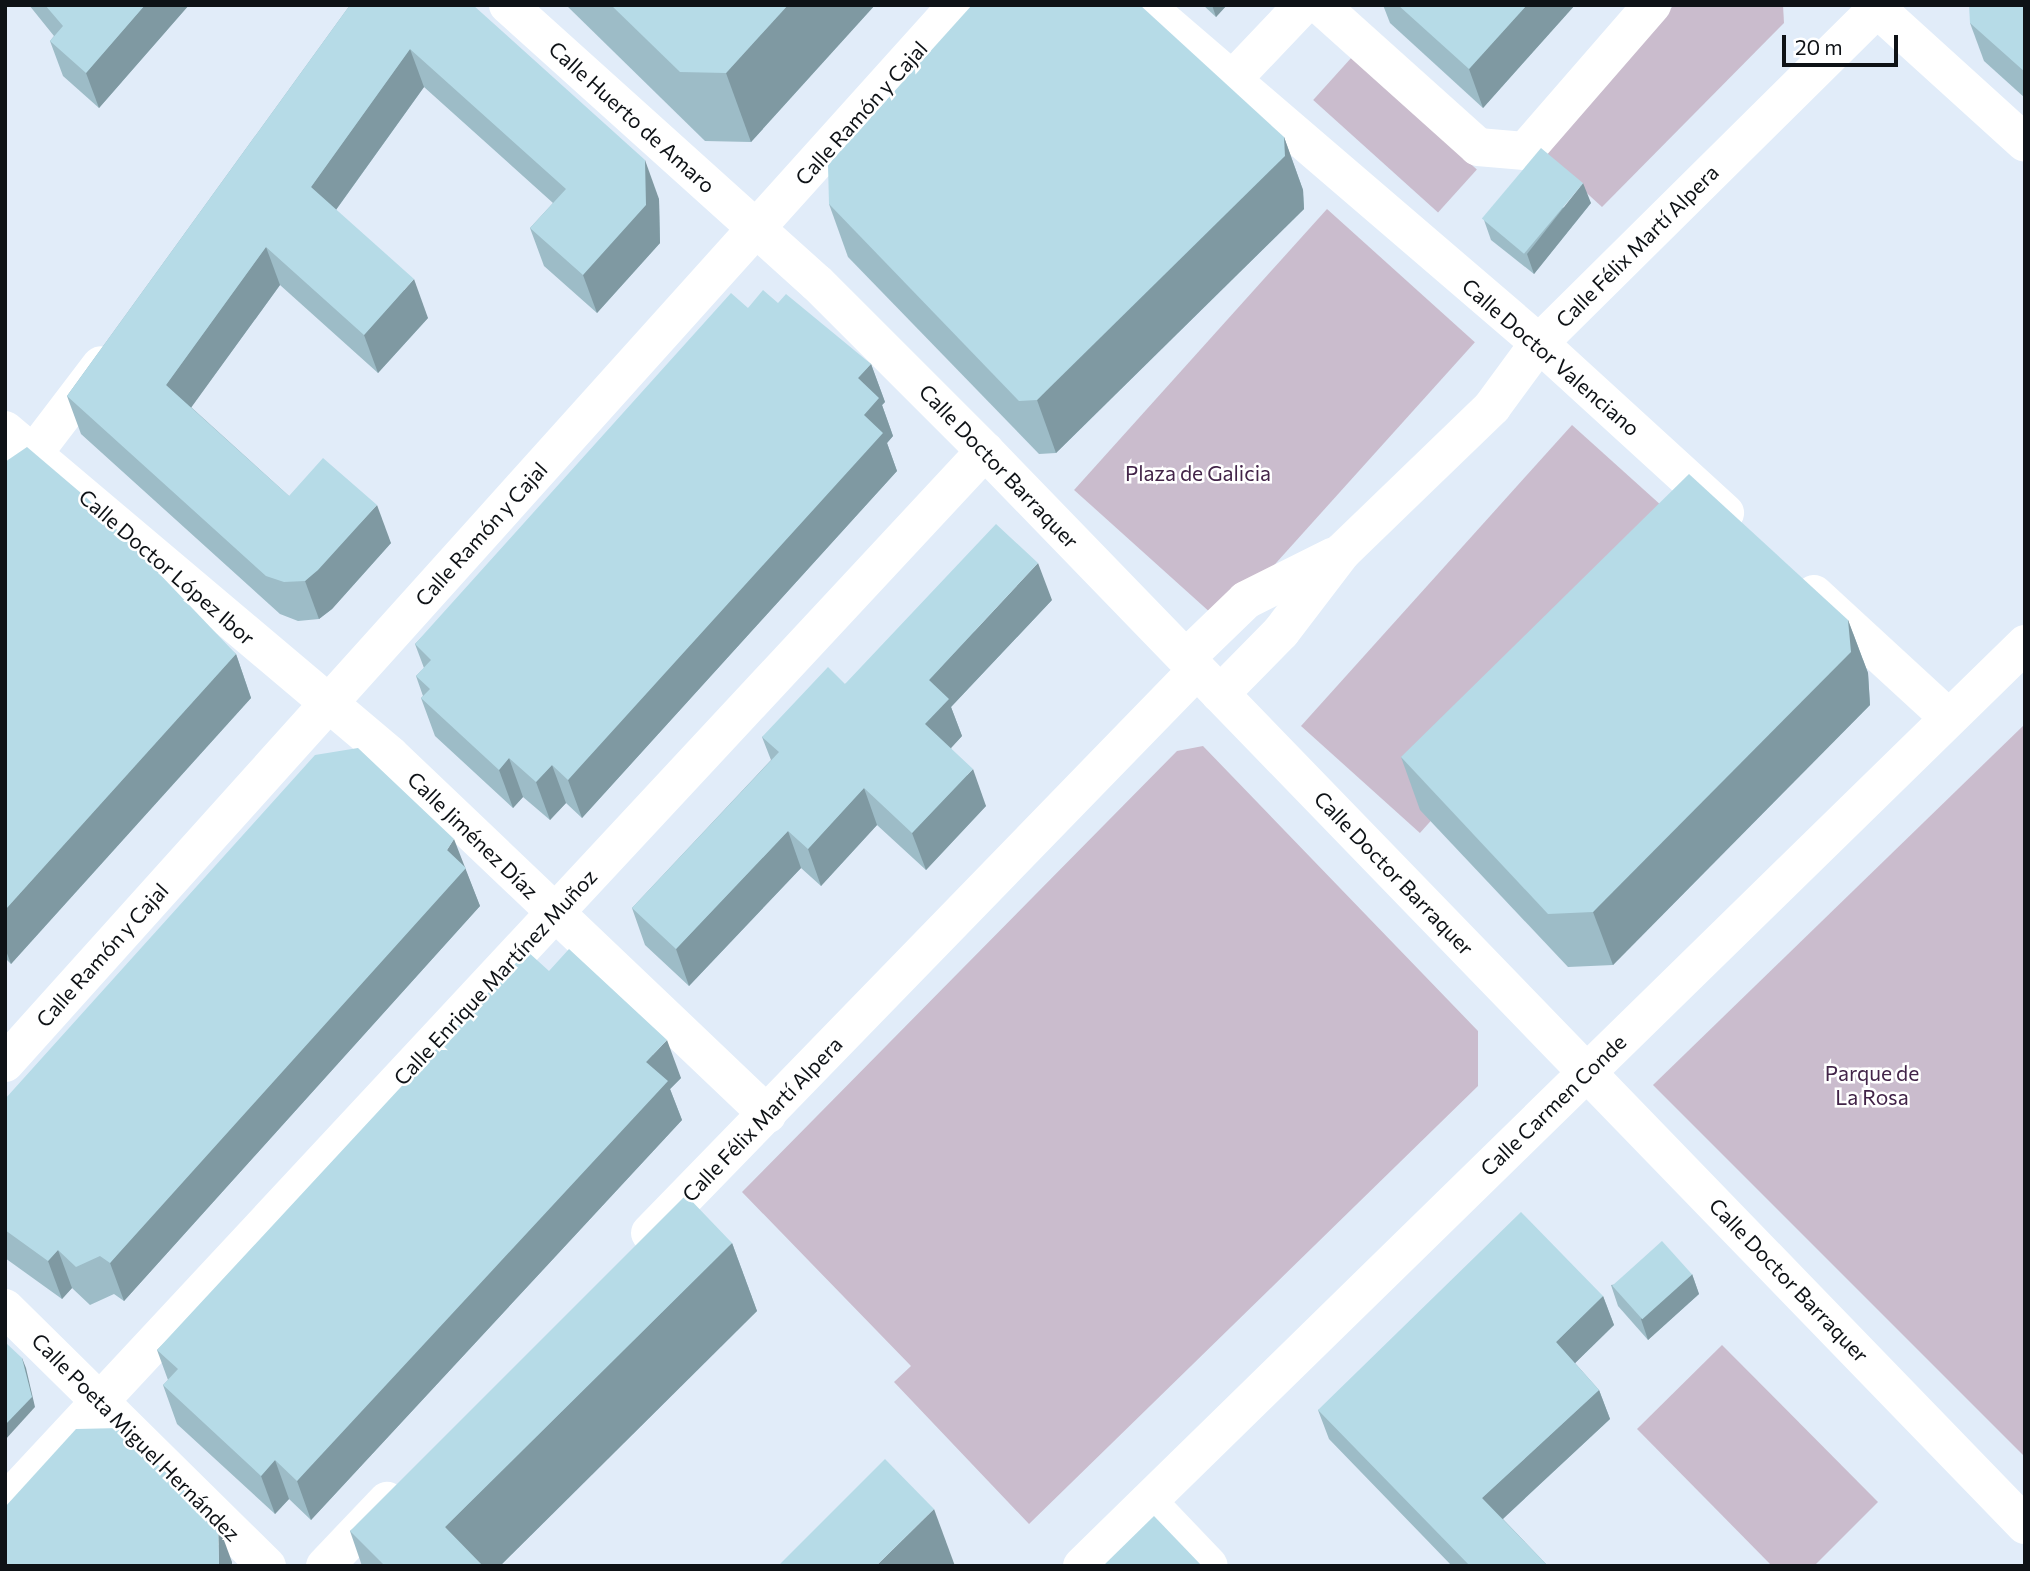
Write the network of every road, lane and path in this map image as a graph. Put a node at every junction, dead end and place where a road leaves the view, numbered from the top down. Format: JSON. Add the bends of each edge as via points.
{"nodes":[{"id":1,"x":508,"y":5,"type":"edge"},
{"id":2,"x":957,"y":5,"type":"edge"},
{"id":3,"x":1145,"y":5,"type":"edge"},
{"id":4,"x":1303,"y":5,"type":"edge"},
{"id":5,"x":1320,"y":5,"type":"edge"},
{"id":6,"x":1652,"y":5,"type":"edge"},
{"id":7,"x":1877,"y":6,"type":"edge"},
{"id":8,"x":1230,"y":82,"type":"junction"},
{"id":9,"x":2025,"y":143,"type":"edge"},
{"id":10,"x":757,"y":229,"type":"junction"},
{"id":11,"x":124,"y":331,"type":"edge"},
{"id":12,"x":1539,"y":343,"type":"junction"},
{"id":13,"x":5,"y":430,"type":"edge"},
{"id":14,"x":985,"y":450,"type":"junction"},
{"id":15,"x":38,"y":454,"type":"junction"},
{"id":16,"x":5,"y":491,"type":"edge"},
{"id":17,"x":1748,"y":534,"type":"edge"},
{"id":18,"x":1788,"y":570,"type":"edge"},
{"id":19,"x":2025,"y":644,"type":"edge"},
{"id":20,"x":1201,"y":674,"type":"junction"},
{"id":21,"x":328,"y":704,"type":"junction"},
{"id":22,"x":1949,"y":718,"type":"junction"},
{"id":23,"x":554,"y":913,"type":"junction"},
{"id":24,"x":5,"y":1063,"type":"edge"},
{"id":25,"x":1587,"y":1072,"type":"junction"},
{"id":26,"x":767,"y":1114,"type":"junction"},
{"id":27,"x":621,"y":1263,"type":"edge"},
{"id":28,"x":5,"y":1308,"type":"edge"},
{"id":29,"x":101,"y":1402,"type":"junction"},
{"id":30,"x":418,"y":1470,"type":"edge"},
{"id":31,"x":1148,"y":1502,"type":"junction"},
{"id":32,"x":5,"y":1503,"type":"edge"},
{"id":33,"x":2025,"y":1525,"type":"edge"},
{"id":34,"x":267,"y":1566,"type":"edge"},
{"id":35,"x":325,"y":1566,"type":"edge"},
{"id":36,"x":1082,"y":1566,"type":"edge"},
{"id":37,"x":1209,"y":1566,"type":"edge"}],
"edges":[{"from":1,"to":10,"type":"street","name":"Calle Huerto de Amaro"},
{"from":2,"to":10,"type":"street","name":"Calle Ramón y Cajal"},
{"from":3,"to":8,"type":"street","name":"Calle Doctor Valenciano"},
{"from":4,"to":8,"type":"street"},
{"from":5,"to":6,"type":"street","via":[[1478,146],[1525,151]]},
{"from":7,"to":9,"type":"street"},
{"from":7,"to":12,"type":"street","name":"Calle Félix Martí Alpera"},
{"from":8,"to":12,"type":"street","name":"Calle Doctor Valenciano"},
{"from":10,"to":14,"type":"street","name":"Calle Doctor Barraquer"},
{"from":10,"to":21,"type":"street","name":"Calle Ramón y Cajal"},
{"from":11,"to":15,"type":"street"},
{"from":12,"to":17,"type":"street","name":"Calle Doctor Valenciano"},
{"from":12,"to":20,"type":"street","name":"Calle Félix Martí Alpera","via":[[1492,407],[1342,552],[1246,600]]},
{"from":13,"to":15,"type":"street","name":"Calle Doctor López Ibor"},
{"from":14,"to":20,"type":"street","name":"Calle Doctor Barraquer"},
{"from":14,"to":23,"type":"street","name":"Calle Enrique Martínez Muñoz"},
{"from":15,"to":16,"type":"street"},
{"from":15,"to":21,"type":"street","name":"Calle Doctor López Ibor"},
{"from":18,"to":22,"type":"street"},
{"from":19,"to":22,"type":"street","name":"Calle Carmen Conde"},
{"from":20,"to":25,"type":"street","name":"Calle Doctor Barraquer"},
{"from":20,"to":26,"type":"street","name":"Calle Félix Martí Alpera"},
{"from":21,"to":23,"type":"street","name":"Calle Jiménez Díaz"},
{"from":21,"to":24,"type":"street","name":"Calle Ramón y Cajal"},
{"from":22,"to":25,"type":"street","name":"Calle Carmen Conde"},
{"from":23,"to":26,"type":"street","name":"Calle Jiménez Díaz"},
{"from":23,"to":29,"type":"street","name":"Calle Enrique Martínez Muñoz"},
{"from":25,"to":31,"type":"street","name":"Calle Carmen Conde"},
{"from":25,"to":33,"type":"street","name":"Calle Doctor Barraquer"},
{"from":26,"to":27,"type":"street","name":"Calle Félix Martí Alpera"},
{"from":28,"to":29,"type":"street","name":"Calle Poeta Miguel Hernández"},
{"from":29,"to":32,"type":"street","name":"Calle Enrique Martínez Muñoz"},
{"from":29,"to":34,"type":"street","name":"Calle Poeta Miguel Hernández"},
{"from":30,"to":35,"type":"street"},
{"from":31,"to":36,"type":"street","name":"Calle Carmen Conde"},
{"from":31,"to":37,"type":"street"}]}
